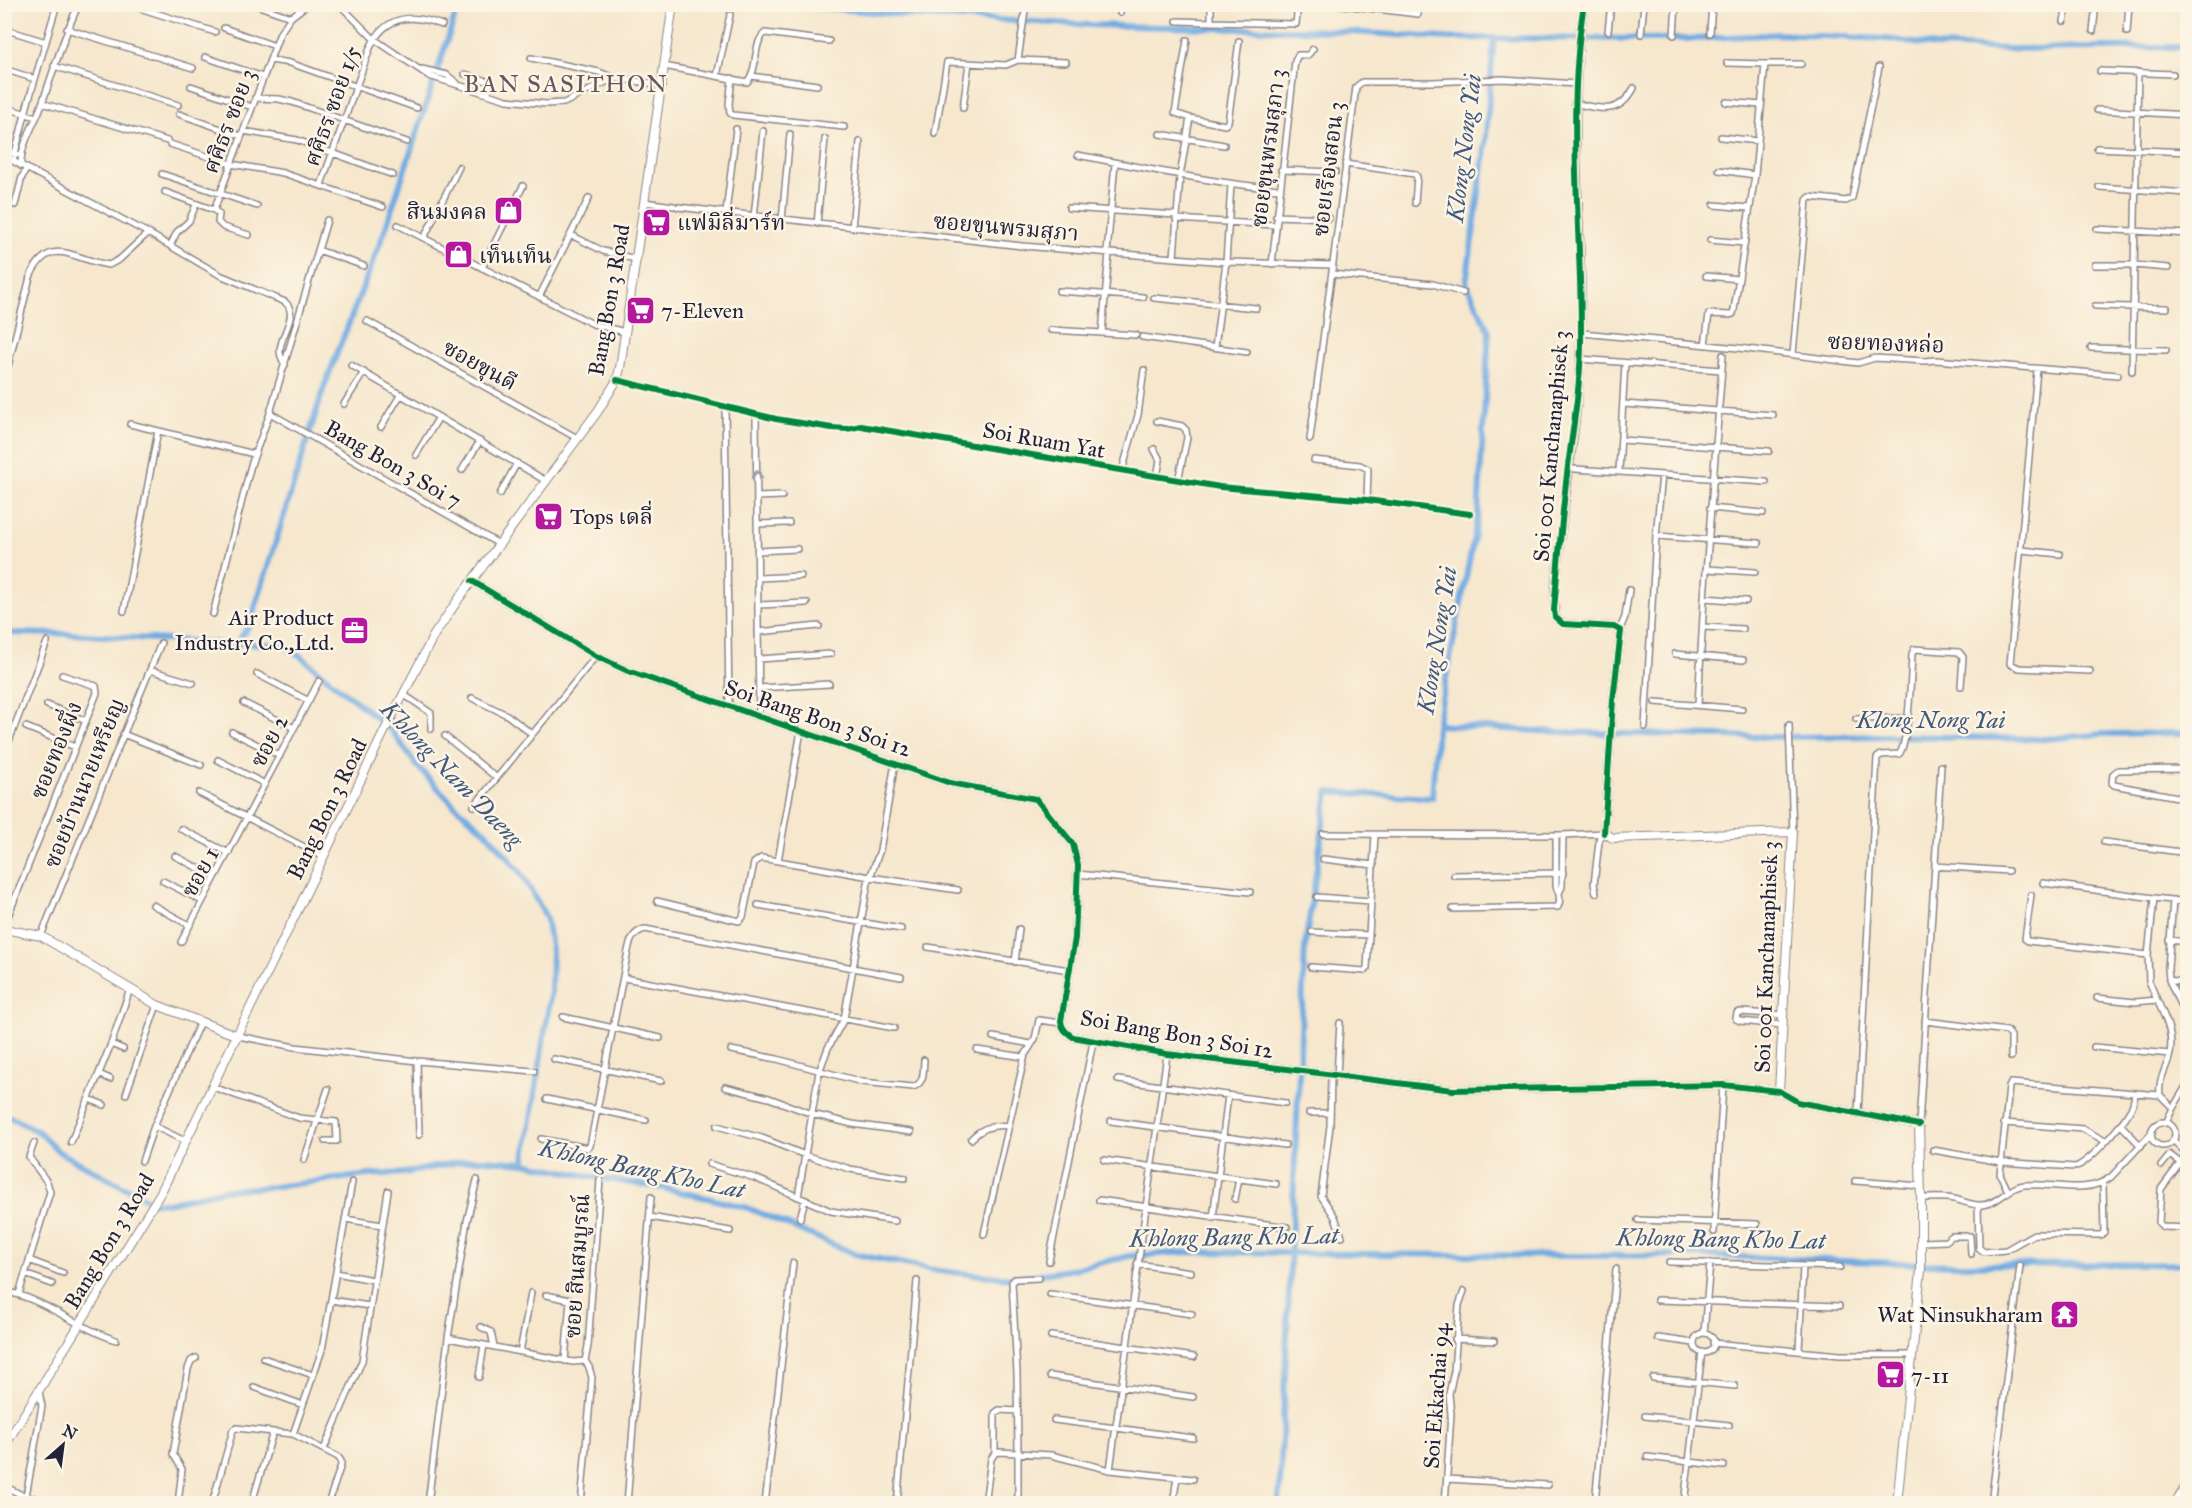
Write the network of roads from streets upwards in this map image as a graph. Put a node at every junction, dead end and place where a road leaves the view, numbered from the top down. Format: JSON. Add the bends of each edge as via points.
{"nodes":[{"id":1,"x":79,"y":4,"type":"edge"},
{"id":2,"x":127,"y":4,"type":"edge"},
{"id":3,"x":253,"y":4,"type":"edge"},
{"id":4,"x":308,"y":4,"type":"edge"},
{"id":5,"x":339,"y":4,"type":"edge"},
{"id":6,"x":1026,"y":4,"type":"edge"},
{"id":7,"x":1121,"y":4,"type":"edge"},
{"id":8,"x":1211,"y":4,"type":"edge"},
{"id":9,"x":1298,"y":4,"type":"edge"},
{"id":10,"x":1335,"y":4,"type":"edge"},
{"id":11,"x":1584,"y":4,"type":"edge"},
{"id":12,"x":1611,"y":4,"type":"edge"},
{"id":13,"x":1644,"y":4,"type":"edge"},
{"id":14,"x":1676,"y":4,"type":"edge"},
{"id":15,"x":1712,"y":4,"type":"edge"},
{"id":16,"x":2068,"y":4,"type":"edge"},
{"id":17,"x":2096,"y":4,"type":"edge"},
{"id":18,"x":2129,"y":4,"type":"edge"},
{"id":19,"x":2187,"y":4,"type":"edge"},
{"id":20,"x":56,"y":5,"type":"edge"},
{"id":21,"x":673,"y":5,"type":"edge"},
{"id":22,"x":1120,"y":13,"type":"dead end"},
{"id":23,"x":1418,"y":14,"type":"dead end"},
{"id":24,"x":730,"y":15,"type":"dead end"},
{"id":25,"x":291,"y":17,"type":"junction"},
{"id":26,"x":2186,"y":17,"type":"edge"},
{"id":27,"x":1177,"y":21,"type":"dead end"},
{"id":28,"x":2064,"y":21,"type":"dead end"},
{"id":29,"x":1211,"y":22,"type":"junction"},
{"id":30,"x":442,"y":25,"type":"dead end"},
{"id":31,"x":224,"y":28,"type":"dead end"},
{"id":32,"x":4,"y":29,"type":"edge"},
{"id":33,"x":67,"y":29,"type":"junction"},
{"id":34,"x":1608,"y":31,"type":"dead end"},
{"id":35,"x":2093,"y":31,"type":"dead end"},
{"id":36,"x":215,"y":32,"type":"dead end"},
{"id":37,"x":2127,"y":32,"type":"dead end"},
{"id":38,"x":1710,"y":33,"type":"dead end"},
{"id":39,"x":1641,"y":34,"type":"dead end"},
{"id":40,"x":1674,"y":35,"type":"dead end"},
{"id":41,"x":374,"y":39,"type":"junction"},
{"id":42,"x":1187,"y":39,"type":"dead end"},
{"id":43,"x":829,"y":41,"type":"dead end"},
{"id":44,"x":1239,"y":41,"type":"dead end"},
{"id":45,"x":46,"y":42,"type":"junction"},
{"id":46,"x":275,"y":46,"type":"junction"},
{"id":47,"x":1313,"y":49,"type":"dead end"},
{"id":48,"x":205,"y":57,"type":"dead end"},
{"id":49,"x":531,"y":58,"type":"dead end"},
{"id":50,"x":270,"y":60,"type":"junction"},
{"id":51,"x":1018,"y":60,"type":"junction"},
{"id":52,"x":1066,"y":62,"type":"dead end"},
{"id":53,"x":969,"y":63,"type":"junction"},
{"id":54,"x":1728,"y":63,"type":"dead end"},
{"id":55,"x":1765,"y":64,"type":"junction"},
{"id":56,"x":1801,"y":64,"type":"dead end"},
{"id":57,"x":54,"y":66,"type":"junction"},
{"id":58,"x":664,"y":66,"type":"junction"},
{"id":59,"x":1879,"y":67,"type":"dead end"},
{"id":60,"x":193,"y":68,"type":"dead end"},
{"id":61,"x":4,"y":69,"type":"edge"},
{"id":62,"x":2100,"y":71,"type":"dead end"},
{"id":63,"x":2138,"y":72,"type":"junction"},
{"id":64,"x":430,"y":73,"type":"junction"},
{"id":65,"x":465,"y":74,"type":"dead end"},
{"id":66,"x":2173,"y":74,"type":"dead end"},
{"id":67,"x":717,"y":76,"type":"junction"},
{"id":68,"x":752,"y":76,"type":"junction"},
{"id":69,"x":263,"y":77,"type":"junction"},
{"id":70,"x":614,"y":78,"type":"junction"},
{"id":71,"x":732,"y":78,"type":"junction"},
{"id":72,"x":35,"y":79,"type":"junction"},
{"id":73,"x":458,"y":83,"type":"junction"},
{"id":74,"x":1576,"y":84,"type":"junction"},
{"id":75,"x":817,"y":85,"type":"dead end"},
{"id":76,"x":191,"y":86,"type":"dead end"},
{"id":77,"x":355,"y":86,"type":"junction"},
{"id":78,"x":662,"y":86,"type":"junction"},
{"id":79,"x":1634,"y":88,"type":"dead end"},
{"id":80,"x":488,"y":93,"type":"junction"},
{"id":81,"x":255,"y":98,"type":"junction"},
{"id":82,"x":1726,"y":102,"type":"dead end"},
{"id":83,"x":42,"y":103,"type":"junction"},
{"id":84,"x":1574,"y":103,"type":"junction"},
{"id":85,"x":178,"y":105,"type":"dead end"},
{"id":86,"x":1761,"y":105,"type":"junction"},
{"id":87,"x":4,"y":107,"type":"edge"},
{"id":88,"x":252,"y":107,"type":"junction"},
{"id":89,"x":417,"y":108,"type":"dead end"},
{"id":90,"x":963,"y":108,"type":"dead end"},
{"id":91,"x":2097,"y":110,"type":"dead end"},
{"id":92,"x":2137,"y":112,"type":"junction"},
{"id":93,"x":26,"y":113,"type":"junction"},
{"id":94,"x":179,"y":114,"type":"dead end"},
{"id":95,"x":2187,"y":116,"type":"edge"},
{"id":96,"x":36,"y":117,"type":"junction"},
{"id":97,"x":1190,"y":118,"type":"junction"},
{"id":98,"x":344,"y":120,"type":"junction"},
{"id":99,"x":844,"y":127,"type":"dead end"},
{"id":100,"x":736,"y":129,"type":"dead end"},
{"id":101,"x":763,"y":131,"type":"dead end"},
{"id":102,"x":242,"y":134,"type":"junction"},
{"id":103,"x":790,"y":134,"type":"dead end"},
{"id":104,"x":935,"y":134,"type":"dead end"},
{"id":105,"x":1160,"y":134,"type":"dead end"},
{"id":106,"x":1721,"y":137,"type":"dead end"},
{"id":107,"x":825,"y":139,"type":"dead end"},
{"id":108,"x":1185,"y":139,"type":"junction"},
{"id":109,"x":1758,"y":141,"type":"junction"},
{"id":110,"x":408,"y":142,"type":"dead end"},
{"id":111,"x":860,"y":142,"type":"dead end"},
{"id":112,"x":1224,"y":145,"type":"dead end"},
{"id":113,"x":2097,"y":148,"type":"dead end"},
{"id":114,"x":2137,"y":149,"type":"junction"},
{"id":115,"x":4,"y":151,"type":"edge"},
{"id":116,"x":2187,"y":152,"type":"edge"},
{"id":117,"x":333,"y":153,"type":"junction"},
{"id":118,"x":14,"y":154,"type":"junction"},
{"id":119,"x":1078,"y":155,"type":"dead end"},
{"id":120,"x":21,"y":156,"type":"junction"},
{"id":121,"x":1115,"y":163,"type":"junction"},
{"id":122,"x":231,"y":164,"type":"junction"},
{"id":123,"x":1346,"y":164,"type":"junction"},
{"id":124,"x":24,"y":167,"type":"junction"},
{"id":125,"x":459,"y":167,"type":"dead end"},
{"id":126,"x":1281,"y":170,"type":"junction"},
{"id":127,"x":1719,"y":170,"type":"dead end"},
{"id":128,"x":1335,"y":172,"type":"dead end"},
{"id":129,"x":162,"y":174,"type":"dead end"},
{"id":130,"x":393,"y":175,"type":"dead end"},
{"id":131,"x":1755,"y":175,"type":"junction"},
{"id":132,"x":1180,"y":176,"type":"junction"},
{"id":133,"x":321,"y":185,"type":"junction"},
{"id":134,"x":1231,"y":185,"type":"junction"},
{"id":135,"x":524,"y":186,"type":"dead end"},
{"id":136,"x":2099,"y":187,"type":"dead end"},
{"id":137,"x":1279,"y":189,"type":"junction"},
{"id":138,"x":2136,"y":189,"type":"junction"},
{"id":139,"x":165,"y":192,"type":"dead end"},
{"id":140,"x":220,"y":193,"type":"junction"},
{"id":141,"x":2187,"y":193,"type":"edge"},
{"id":142,"x":589,"y":198,"type":"dead end"},
{"id":143,"x":644,"y":202,"type":"junction"},
{"id":144,"x":1415,"y":203,"type":"dead end"},
{"id":145,"x":15,"y":205,"type":"dead end"},
{"id":146,"x":1714,"y":205,"type":"dead end"},
{"id":147,"x":257,"y":206,"type":"dead end"},
{"id":148,"x":195,"y":207,"type":"dead end"},
{"id":149,"x":383,"y":207,"type":"dead end"},
{"id":150,"x":1069,"y":208,"type":"dead end"},
{"id":151,"x":1749,"y":208,"type":"junction"},
{"id":152,"x":214,"y":210,"type":"junction"},
{"id":153,"x":1110,"y":212,"type":"junction"},
{"id":154,"x":726,"y":213,"type":"junction"},
{"id":155,"x":1276,"y":216,"type":"junction"},
{"id":156,"x":754,"y":217,"type":"junction"},
{"id":157,"x":1176,"y":217,"type":"junction"},
{"id":158,"x":1329,"y":218,"type":"dead end"},
{"id":159,"x":327,"y":220,"type":"dead end"},
{"id":160,"x":782,"y":220,"type":"junction"},
{"id":161,"x":1228,"y":222,"type":"junction"},
{"id":162,"x":817,"y":224,"type":"junction"},
{"id":163,"x":398,"y":225,"type":"dead end"},
{"id":164,"x":1275,"y":225,"type":"junction"},
{"id":165,"x":852,"y":228,"type":"junction"},
{"id":166,"x":2097,"y":229,"type":"dead end"},
{"id":167,"x":2135,"y":230,"type":"junction"},
{"id":168,"x":148,"y":233,"type":"junction"},
{"id":169,"x":2187,"y":234,"type":"edge"},
{"id":170,"x":249,"y":235,"type":"dead end"},
{"id":171,"x":571,"y":235,"type":"junction"},
{"id":172,"x":424,"y":238,"type":"junction"},
{"id":173,"x":1710,"y":240,"type":"dead end"},
{"id":174,"x":1744,"y":243,"type":"junction"},
{"id":175,"x":170,"y":246,"type":"junction"},
{"id":176,"x":318,"y":250,"type":"junction"},
{"id":177,"x":1108,"y":253,"type":"junction"},
{"id":178,"x":1174,"y":257,"type":"junction"},
{"id":179,"x":635,"y":259,"type":"junction"},
{"id":180,"x":1226,"y":262,"type":"junction"},
{"id":181,"x":1272,"y":264,"type":"junction"},
{"id":182,"x":1333,"y":265,"type":"junction"},
{"id":183,"x":2134,"y":265,"type":"junction"},
{"id":184,"x":364,"y":266,"type":"dead end"},
{"id":185,"x":2095,"y":266,"type":"dead end"},
{"id":186,"x":482,"y":268,"type":"junction"},
{"id":187,"x":2168,"y":268,"type":"dead end"},
{"id":188,"x":1332,"y":274,"type":"junction"},
{"id":189,"x":1706,"y":276,"type":"dead end"},
{"id":190,"x":1739,"y":279,"type":"junction"},
{"id":191,"x":1059,"y":291,"type":"dead end"},
{"id":192,"x":1463,"y":293,"type":"dead end"},
{"id":193,"x":1105,"y":294,"type":"junction"},
{"id":194,"x":539,"y":297,"type":"junction"},
{"id":195,"x":1143,"y":297,"type":"dead end"},
{"id":196,"x":1154,"y":298,"type":"dead end"},
{"id":197,"x":1220,"y":306,"type":"junction"},
{"id":198,"x":2095,"y":306,"type":"dead end"},
{"id":199,"x":1256,"y":308,"type":"dead end"},
{"id":200,"x":2133,"y":308,"type":"junction"},
{"id":201,"x":2167,"y":308,"type":"dead end"},
{"id":202,"x":367,"y":321,"type":"dead end"},
{"id":203,"x":1051,"y":330,"type":"dead end"},
{"id":204,"x":625,"y":332,"type":"junction"},
{"id":205,"x":1102,"y":333,"type":"junction"},
{"id":206,"x":1581,"y":333,"type":"junction"},
{"id":207,"x":1136,"y":335,"type":"dead end"},
{"id":208,"x":1142,"y":337,"type":"dead end"},
{"id":209,"x":1705,"y":345,"type":"junction"},
{"id":210,"x":1215,"y":347,"type":"junction"},
{"id":211,"x":2091,"y":348,"type":"dead end"},
{"id":212,"x":2133,"y":349,"type":"junction"},
{"id":213,"x":2166,"y":350,"type":"dead end"},
{"id":214,"x":1247,"y":352,"type":"dead end"},
{"id":215,"x":1793,"y":354,"type":"junction"},
{"id":216,"x":1724,"y":355,"type":"dead end"},
{"id":217,"x":1580,"y":359,"type":"junction"},
{"id":218,"x":1625,"y":363,"type":"junction"},
{"id":219,"x":285,"y":365,"type":"junction"},
{"id":220,"x":351,"y":365,"type":"dead end"},
{"id":221,"x":8,"y":366,"type":"dead end"},
{"id":222,"x":1144,"y":370,"type":"dead end"},
{"id":223,"x":1721,"y":370,"type":"junction"},
{"id":224,"x":2037,"y":370,"type":"junction"},
{"id":225,"x":2132,"y":371,"type":"dead end"},
{"id":226,"x":364,"y":372,"type":"junction"},
{"id":227,"x":2118,"y":375,"type":"dead end"},
{"id":228,"x":617,"y":380,"type":"junction"},
{"id":229,"x":401,"y":394,"type":"junction"},
{"id":230,"x":344,"y":404,"type":"dead end"},
{"id":231,"x":1624,"y":404,"type":"junction"},
{"id":232,"x":725,"y":406,"type":"junction"},
{"id":233,"x":1718,"y":411,"type":"junction"},
{"id":234,"x":270,"y":413,"type":"junction"},
{"id":235,"x":756,"y":414,"type":"junction"},
{"id":236,"x":1773,"y":415,"type":"dead end"},
{"id":237,"x":439,"y":417,"type":"junction"},
{"id":238,"x":1157,"y":421,"type":"dead end"},
{"id":239,"x":130,"y":424,"type":"dead end"},
{"id":240,"x":381,"y":427,"type":"dead end"},
{"id":241,"x":158,"y":431,"type":"junction"},
{"id":242,"x":577,"y":438,"type":"junction"},
{"id":243,"x":1310,"y":439,"type":"dead end"},
{"id":244,"x":1622,"y":440,"type":"junction"},
{"id":245,"x":480,"y":441,"type":"junction"},
{"id":246,"x":1715,"y":447,"type":"junction"},
{"id":247,"x":1154,"y":449,"type":"dead end"},
{"id":248,"x":1769,"y":451,"type":"dead end"},
{"id":249,"x":254,"y":454,"type":"junction"},
{"id":250,"x":416,"y":455,"type":"dead end"},
{"id":251,"x":1314,"y":460,"type":"dead end"},
{"id":252,"x":517,"y":464,"type":"junction"},
{"id":253,"x":1575,"y":469,"type":"dead end"},
{"id":254,"x":462,"y":470,"type":"dead end"},
{"id":255,"x":1122,"y":471,"type":"junction"},
{"id":256,"x":1619,"y":471,"type":"junction"},
{"id":257,"x":1662,"y":475,"type":"junction"},
{"id":258,"x":1157,"y":477,"type":"junction"},
{"id":259,"x":1713,"y":479,"type":"junction"},
{"id":260,"x":546,"y":481,"type":"junction"},
{"id":261,"x":1178,"y":481,"type":"junction"},
{"id":262,"x":1766,"y":482,"type":"dead end"},
{"id":263,"x":500,"y":494,"type":"dead end"},
{"id":264,"x":782,"y":496,"type":"dead end"},
{"id":265,"x":757,"y":497,"type":"junction"},
{"id":266,"x":1367,"y":500,"type":"junction"},
{"id":267,"x":1710,"y":508,"type":"junction"},
{"id":268,"x":1763,"y":513,"type":"dead end"},
{"id":269,"x":1470,"y":514,"type":"dead end"},
{"id":270,"x":789,"y":523,"type":"dead end"},
{"id":271,"x":757,"y":524,"type":"junction"},
{"id":272,"x":1656,"y":536,"type":"junction"},
{"id":273,"x":1708,"y":539,"type":"junction"},
{"id":274,"x":1759,"y":543,"type":"dead end"},
{"id":275,"x":499,"y":544,"type":"junction"},
{"id":276,"x":797,"y":549,"type":"dead end"},
{"id":277,"x":758,"y":550,"type":"junction"},
{"id":278,"x":2021,"y":550,"type":"junction"},
{"id":279,"x":2060,"y":554,"type":"dead end"},
{"id":280,"x":1706,"y":569,"type":"junction"},
{"id":281,"x":1755,"y":572,"type":"dead end"},
{"id":282,"x":801,"y":576,"type":"dead end"},
{"id":283,"x":758,"y":578,"type":"junction"},
{"id":284,"x":472,"y":581,"type":"junction"},
{"id":285,"x":1629,"y":590,"type":"dead end"},
{"id":286,"x":1704,"y":598,"type":"junction"},
{"id":287,"x":1746,"y":601,"type":"dead end"},
{"id":288,"x":807,"y":603,"type":"dead end"},
{"id":289,"x":758,"y":605,"type":"junction"},
{"id":290,"x":124,"y":610,"type":"dead end"},
{"id":291,"x":213,"y":614,"type":"dead end"},
{"id":292,"x":819,"y":626,"type":"dead end"},
{"id":293,"x":1703,"y":627,"type":"junction"},
{"id":294,"x":1620,"y":629,"type":"junction"},
{"id":295,"x":1743,"y":629,"type":"dead end"},
{"id":296,"x":758,"y":632,"type":"junction"},
{"id":297,"x":47,"y":642,"type":"dead end"},
{"id":298,"x":161,"y":643,"type":"dead end"},
{"id":299,"x":831,"y":654,"type":"dead end"},
{"id":300,"x":1675,"y":654,"type":"dead end"},
{"id":301,"x":1701,"y":655,"type":"junction"},
{"id":302,"x":596,"y":656,"type":"junction"},
{"id":303,"x":759,"y":659,"type":"junction"},
{"id":304,"x":1743,"y":660,"type":"dead end"},
{"id":305,"x":150,"y":670,"type":"junction"},
{"id":306,"x":2090,"y":671,"type":"dead end"},
{"id":307,"x":257,"y":674,"type":"dead end"},
{"id":308,"x":62,"y":675,"type":"dead end"},
{"id":309,"x":319,"y":681,"type":"dead end"},
{"id":310,"x":193,"y":683,"type":"dead end"},
{"id":311,"x":829,"y":684,"type":"dead end"},
{"id":312,"x":1961,"y":686,"type":"dead end"},
{"id":313,"x":759,"y":688,"type":"junction"},
{"id":314,"x":403,"y":694,"type":"junction"},
{"id":315,"x":472,"y":698,"type":"dead end"},
{"id":316,"x":309,"y":701,"type":"junction"},
{"id":317,"x":1655,"y":702,"type":"dead end"},
{"id":318,"x":244,"y":703,"type":"dead end"},
{"id":319,"x":47,"y":705,"type":"dead end"},
{"id":320,"x":1698,"y":705,"type":"junction"},
{"id":321,"x":729,"y":706,"type":"junction"},
{"id":322,"x":1742,"y":709,"type":"dead end"},
{"id":323,"x":759,"y":716,"type":"junction"},
{"id":324,"x":1907,"y":718,"type":"junction"},
{"id":325,"x":1856,"y":719,"type":"dead end"},
{"id":326,"x":86,"y":721,"type":"junction"},
{"id":327,"x":26,"y":727,"type":"dead end"},
{"id":328,"x":1645,"y":727,"type":"dead end"},
{"id":329,"x":294,"y":728,"type":"junction"},
{"id":330,"x":1789,"y":728,"type":"dead end"},
{"id":331,"x":431,"y":729,"type":"dead end"},
{"id":332,"x":801,"y":731,"type":"junction"},
{"id":333,"x":232,"y":732,"type":"dead end"},
{"id":334,"x":123,"y":734,"type":"junction"},
{"id":335,"x":532,"y":734,"type":"junction"},
{"id":336,"x":445,"y":736,"type":"dead end"},
{"id":337,"x":75,"y":747,"type":"junction"},
{"id":338,"x":4,"y":754,"type":"edge"},
{"id":339,"x":280,"y":756,"type":"junction"},
{"id":340,"x":218,"y":760,"type":"dead end"},
{"id":341,"x":895,"y":763,"type":"junction"},
{"id":342,"x":201,"y":765,"type":"dead end"},
{"id":343,"x":1941,"y":766,"type":"dead end"},
{"id":344,"x":2187,"y":769,"type":"edge"},
{"id":345,"x":497,"y":778,"type":"junction"},
{"id":346,"x":265,"y":784,"type":"junction"},
{"id":347,"x":199,"y":793,"type":"dead end"},
{"id":348,"x":2187,"y":799,"type":"edge"},
{"id":349,"x":474,"y":806,"type":"dead end"},
{"id":350,"x":247,"y":818,"type":"junction"},
{"id":351,"x":181,"y":829,"type":"dead end"},
{"id":352,"x":1792,"y":832,"type":"junction"},
{"id":353,"x":1602,"y":833,"type":"junction"},
{"id":354,"x":1323,"y":834,"type":"dead end"},
{"id":355,"x":1376,"y":834,"type":"junction"},
{"id":356,"x":1556,"y":835,"type":"junction"},
{"id":357,"x":1563,"y":835,"type":"junction"},
{"id":358,"x":2104,"y":842,"type":"dead end"},
{"id":359,"x":229,"y":853,"type":"junction"},
{"id":360,"x":2187,"y":853,"type":"edge"},
{"id":361,"x":175,"y":856,"type":"dead end"},
{"id":362,"x":324,"y":857,"type":"junction"},
{"id":363,"x":1323,"y":860,"type":"dead end"},
{"id":364,"x":778,"y":861,"type":"junction"},
{"id":365,"x":1374,"y":865,"type":"junction"},
{"id":366,"x":1935,"y":866,"type":"junction"},
{"id":367,"x":2008,"y":872,"type":"dead end"},
{"id":368,"x":1559,"y":873,"type":"junction"},
{"id":369,"x":1078,"y":874,"type":"junction"},
{"id":370,"x":1454,"y":875,"type":"dead end"},
{"id":371,"x":215,"y":877,"type":"junction"},
{"id":372,"x":870,"y":877,"type":"junction"},
{"id":373,"x":163,"y":881,"type":"dead end"},
{"id":374,"x":2043,"y":883,"type":"dead end"},
{"id":375,"x":957,"y":890,"type":"dead end"},
{"id":376,"x":1250,"y":892,"type":"dead end"},
{"id":377,"x":1596,"y":893,"type":"dead end"},
{"id":378,"x":2031,"y":895,"type":"dead end"},
{"id":379,"x":1317,"y":897,"type":"dead end"},
{"id":380,"x":2154,"y":898,"type":"junction"},
{"id":381,"x":2173,"y":900,"type":"junction"},
{"id":382,"x":657,"y":901,"type":"dead end"},
{"id":383,"x":1371,"y":901,"type":"junction"},
{"id":384,"x":202,"y":902,"type":"junction"},
{"id":385,"x":2187,"y":902,"type":"edge"},
{"id":386,"x":153,"y":905,"type":"dead end"},
{"id":387,"x":758,"y":905,"type":"dead end"},
{"id":388,"x":1453,"y":909,"type":"dead end"},
{"id":389,"x":861,"y":922,"type":"junction"},
{"id":390,"x":189,"y":925,"type":"junction"},
{"id":391,"x":4,"y":928,"type":"edge"},
{"id":392,"x":1019,"y":928,"type":"dead end"},
{"id":393,"x":901,"y":929,"type":"dead end"},
{"id":394,"x":1312,"y":932,"type":"dead end"},
{"id":395,"x":1370,"y":935,"type":"junction"},
{"id":396,"x":40,"y":936,"type":"junction"},
{"id":397,"x":2169,"y":940,"type":"junction"},
{"id":398,"x":181,"y":942,"type":"dead end"},
{"id":399,"x":2187,"y":942,"type":"edge"},
{"id":400,"x":928,"y":947,"type":"dead end"},
{"id":401,"x":2148,"y":955,"type":"junction"},
{"id":402,"x":1015,"y":962,"type":"junction"},
{"id":403,"x":853,"y":967,"type":"junction"},
{"id":404,"x":1311,"y":967,"type":"dead end"},
{"id":405,"x":1069,"y":970,"type":"junction"},
{"id":406,"x":901,"y":977,"type":"dead end"},
{"id":407,"x":624,"y":978,"type":"junction"},
{"id":408,"x":2169,"y":980,"type":"junction"},
{"id":409,"x":2187,"y":983,"type":"edge"},
{"id":410,"x":130,"y":989,"type":"junction"},
{"id":411,"x":2097,"y":998,"type":"dead end"},
{"id":412,"x":2157,"y":1000,"type":"junction"},
{"id":413,"x":157,"y":1005,"type":"junction"},
{"id":414,"x":1783,"y":1015,"type":"junction"},
{"id":415,"x":563,"y":1017,"type":"dead end"},
{"id":416,"x":844,"y":1019,"type":"junction"},
{"id":417,"x":1925,"y":1021,"type":"junction"},
{"id":418,"x":200,"y":1022,"type":"junction"},
{"id":419,"x":2187,"y":1022,"type":"edge"},
{"id":420,"x":1061,"y":1023,"type":"junction"},
{"id":421,"x":1340,"y":1023,"type":"dead end"},
{"id":422,"x":1782,"y":1024,"type":"junction"},
{"id":423,"x":614,"y":1028,"type":"junction"},
{"id":424,"x":894,"y":1028,"type":"dead end"},
{"id":425,"x":238,"y":1036,"type":"junction"},
{"id":426,"x":993,"y":1036,"type":"dead end"},
{"id":427,"x":660,"y":1038,"type":"dead end"},
{"id":428,"x":1093,"y":1042,"type":"junction"},
{"id":429,"x":111,"y":1044,"type":"junction"},
{"id":430,"x":1031,"y":1044,"type":"junction"},
{"id":431,"x":2094,"y":1047,"type":"dead end"},
{"id":432,"x":123,"y":1049,"type":"dead end"},
{"id":433,"x":731,"y":1050,"type":"dead end"},
{"id":434,"x":977,"y":1050,"type":"dead end"},
{"id":435,"x":1167,"y":1054,"type":"junction"},
{"id":436,"x":2170,"y":1054,"type":"junction"},
{"id":437,"x":1024,"y":1057,"type":"junction"},
{"id":438,"x":2011,"y":1057,"type":"dead end"},
{"id":439,"x":554,"y":1059,"type":"dead end"},
{"id":440,"x":924,"y":1060,"type":"dead end"},
{"id":441,"x":417,"y":1061,"type":"junction"},
{"id":442,"x":605,"y":1070,"type":"junction"},
{"id":443,"x":534,"y":1071,"type":"dead end"},
{"id":444,"x":819,"y":1072,"type":"junction"},
{"id":445,"x":99,"y":1074,"type":"junction"},
{"id":446,"x":1334,"y":1076,"type":"junction"},
{"id":447,"x":110,"y":1079,"type":"dead end"},
{"id":448,"x":1118,"y":1080,"type":"dead end"},
{"id":449,"x":661,"y":1081,"type":"dead end"},
{"id":450,"x":2187,"y":1083,"type":"edge"},
{"id":451,"x":1723,"y":1086,"type":"junction"},
{"id":452,"x":213,"y":1087,"type":"junction"},
{"id":453,"x":724,"y":1087,"type":"dead end"},
{"id":454,"x":1162,"y":1087,"type":"junction"},
{"id":455,"x":328,"y":1089,"type":"dead end"},
{"id":456,"x":1779,"y":1092,"type":"junction"},
{"id":457,"x":126,"y":1094,"type":"dead end"},
{"id":458,"x":2135,"y":1094,"type":"junction"},
{"id":459,"x":1228,"y":1095,"type":"junction"},
{"id":460,"x":2160,"y":1095,"type":"junction"},
{"id":461,"x":88,"y":1099,"type":"junction"},
{"id":462,"x":547,"y":1099,"type":"dead end"},
{"id":463,"x":1285,"y":1103,"type":"dead end"},
{"id":464,"x":104,"y":1105,"type":"dead end"},
{"id":465,"x":2174,"y":1108,"type":"junction"},
{"id":466,"x":597,"y":1110,"type":"junction"},
{"id":467,"x":1309,"y":1113,"type":"dead end"},
{"id":468,"x":1329,"y":1113,"type":"junction"},
{"id":469,"x":1858,"y":1113,"type":"junction"},
{"id":470,"x":812,"y":1114,"type":"junction"},
{"id":471,"x":646,"y":1120,"type":"dead end"},
{"id":472,"x":1111,"y":1120,"type":"dead end"},
{"id":473,"x":316,"y":1121,"type":"junction"},
{"id":474,"x":2004,"y":1123,"type":"junction"},
{"id":475,"x":2166,"y":1123,"type":"junction"},
{"id":476,"x":2120,"y":1124,"type":"junction"},
{"id":477,"x":1918,"y":1125,"type":"junction"},
{"id":478,"x":154,"y":1126,"type":"junction"},
{"id":479,"x":717,"y":1126,"type":"dead end"},
{"id":480,"x":1009,"y":1126,"type":"junction"},
{"id":481,"x":1157,"y":1127,"type":"junction"},
{"id":482,"x":911,"y":1132,"type":"dead end"},
{"id":483,"x":2152,"y":1134,"type":"junction"},
{"id":484,"x":419,"y":1135,"type":"dead end"},
{"id":485,"x":1223,"y":1136,"type":"junction"},
{"id":486,"x":541,"y":1138,"type":"dead end"},
{"id":487,"x":971,"y":1139,"type":"dead end"},
{"id":488,"x":2173,"y":1140,"type":"junction"},
{"id":489,"x":185,"y":1141,"type":"junction"},
{"id":490,"x":325,"y":1141,"type":"dead end"},
{"id":491,"x":2105,"y":1141,"type":"junction"},
{"id":492,"x":71,"y":1142,"type":"dead end"},
{"id":493,"x":34,"y":1143,"type":"dead end"},
{"id":494,"x":1285,"y":1145,"type":"dead end"},
{"id":495,"x":2141,"y":1146,"type":"junction"},
{"id":496,"x":1933,"y":1150,"type":"dead end"},
{"id":497,"x":805,"y":1155,"type":"junction"},
{"id":498,"x":2187,"y":1155,"type":"edge"},
{"id":499,"x":304,"y":1160,"type":"dead end"},
{"id":500,"x":1104,"y":1160,"type":"dead end"},
{"id":501,"x":142,"y":1161,"type":"dead end"},
{"id":502,"x":2001,"y":1162,"type":"junction"},
{"id":503,"x":2180,"y":1163,"type":"junction"},
{"id":504,"x":709,"y":1164,"type":"dead end"},
{"id":505,"x":2161,"y":1166,"type":"dead end"},
{"id":506,"x":1151,"y":1168,"type":"junction"},
{"id":507,"x":2187,"y":1169,"type":"edge"},
{"id":508,"x":1218,"y":1176,"type":"junction"},
{"id":509,"x":905,"y":1178,"type":"dead end"},
{"id":510,"x":1239,"y":1179,"type":"junction"},
{"id":511,"x":477,"y":1180,"type":"dead end"},
{"id":512,"x":600,"y":1180,"type":"dead end"},
{"id":513,"x":1855,"y":1181,"type":"dead end"},
{"id":514,"x":352,"y":1182,"type":"dead end"},
{"id":515,"x":2103,"y":1183,"type":"junction"},
{"id":516,"x":1276,"y":1184,"type":"dead end"},
{"id":517,"x":1921,"y":1186,"type":"junction"},
{"id":518,"x":388,"y":1191,"type":"dead end"},
{"id":519,"x":2008,"y":1191,"type":"junction"},
{"id":520,"x":651,"y":1197,"type":"dead end"},
{"id":521,"x":798,"y":1197,"type":"junction"},
{"id":522,"x":1922,"y":1198,"type":"junction"},
{"id":523,"x":1235,"y":1199,"type":"dead end"},
{"id":524,"x":805,"y":1200,"type":"junction"},
{"id":525,"x":1099,"y":1200,"type":"dead end"},
{"id":526,"x":1978,"y":1205,"type":"junction"},
{"id":527,"x":1145,"y":1208,"type":"junction"},
{"id":528,"x":650,"y":1217,"type":"junction"},
{"id":529,"x":800,"y":1218,"type":"dead end"},
{"id":530,"x":1214,"y":1218,"type":"junction"},
{"id":531,"x":345,"y":1219,"type":"junction"},
{"id":532,"x":1638,"y":1220,"type":"dead end"},
{"id":533,"x":895,"y":1221,"type":"dead end"},
{"id":534,"x":1714,"y":1222,"type":"junction"},
{"id":535,"x":1757,"y":1224,"type":"dead end"},
{"id":536,"x":382,"y":1225,"type":"junction"},
{"id":537,"x":1287,"y":1227,"type":"dead end"},
{"id":538,"x":2187,"y":1228,"type":"edge"},
{"id":539,"x":730,"y":1231,"type":"dead end"},
{"id":540,"x":1714,"y":1232,"type":"dead end"},
{"id":541,"x":984,"y":1234,"type":"dead end"},
{"id":542,"x":1341,"y":1237,"type":"dead end"},
{"id":543,"x":1922,"y":1242,"type":"junction"},
{"id":544,"x":1971,"y":1254,"type":"dead end"},
{"id":545,"x":29,"y":1260,"type":"junction"},
{"id":546,"x":1049,"y":1261,"type":"dead end"},
{"id":547,"x":1138,"y":1261,"type":"junction"},
{"id":548,"x":1669,"y":1262,"type":"dead end"},
{"id":549,"x":793,"y":1263,"type":"dead end"},
{"id":550,"x":1710,"y":1263,"type":"junction"},
{"id":551,"x":1803,"y":1266,"type":"junction"},
{"id":552,"x":2020,"y":1266,"type":"dead end"},
{"id":553,"x":1840,"y":1267,"type":"dead end"},
{"id":554,"x":1616,"y":1269,"type":"dead end"},
{"id":555,"x":1191,"y":1272,"type":"dead end"},
{"id":556,"x":63,"y":1273,"type":"dead end"},
{"id":557,"x":336,"y":1273,"type":"junction"},
{"id":558,"x":25,"y":1274,"type":"junction"},
{"id":559,"x":1039,"y":1278,"type":"dead end"},
{"id":560,"x":373,"y":1280,"type":"junction"},
{"id":561,"x":917,"y":1281,"type":"dead end"},
{"id":562,"x":52,"y":1284,"type":"dead end"},
{"id":563,"x":4,"y":1291,"type":"edge"},
{"id":564,"x":1464,"y":1292,"type":"dead end"},
{"id":565,"x":531,"y":1293,"type":"dead end"},
{"id":566,"x":20,"y":1294,"type":"junction"},
{"id":567,"x":1050,"y":1294,"type":"dead end"},
{"id":568,"x":546,"y":1295,"type":"dead end"},
{"id":569,"x":331,"y":1300,"type":"junction"},
{"id":570,"x":1657,"y":1300,"type":"dead end"},
{"id":571,"x":1707,"y":1301,"type":"junction"},
{"id":572,"x":1801,"y":1304,"type":"junction"},
{"id":573,"x":369,"y":1306,"type":"junction"},
{"id":574,"x":1132,"y":1306,"type":"junction"},
{"id":575,"x":1839,"y":1306,"type":"dead end"},
{"id":576,"x":1192,"y":1314,"type":"dead end"},
{"id":577,"x":81,"y":1324,"type":"junction"},
{"id":578,"x":481,"y":1327,"type":"dead end"},
{"id":579,"x":1704,"y":1333,"type":"junction"},
{"id":580,"x":1051,"y":1336,"type":"dead end"},
{"id":581,"x":448,"y":1338,"type":"junction"},
{"id":582,"x":1658,"y":1338,"type":"dead end"},
{"id":583,"x":1455,"y":1339,"type":"junction"},
{"id":584,"x":116,"y":1341,"type":"dead end"},
{"id":585,"x":1494,"y":1341,"type":"dead end"},
{"id":586,"x":1694,"y":1342,"type":"junction"},
{"id":587,"x":1713,"y":1343,"type":"junction"},
{"id":588,"x":484,"y":1345,"type":"junction"},
{"id":589,"x":494,"y":1347,"type":"junction"},
{"id":590,"x":1126,"y":1347,"type":"junction"},
{"id":591,"x":1798,"y":1351,"type":"junction"},
{"id":592,"x":520,"y":1352,"type":"junction"},
{"id":593,"x":1702,"y":1352,"type":"junction"},
{"id":594,"x":1913,"y":1355,"type":"junction"},
{"id":595,"x":1194,"y":1357,"type":"dead end"},
{"id":596,"x":196,"y":1358,"type":"dead end"},
{"id":597,"x":263,"y":1358,"type":"dead end"},
{"id":598,"x":565,"y":1361,"type":"junction"},
{"id":599,"x":585,"y":1361,"type":"junction"},
{"id":600,"x":313,"y":1375,"type":"junction"},
{"id":601,"x":1050,"y":1376,"type":"dead end"},
{"id":602,"x":479,"y":1377,"type":"dead end"},
{"id":603,"x":1653,"y":1378,"type":"dead end"},
{"id":604,"x":1698,"y":1382,"type":"junction"},
{"id":605,"x":1735,"y":1386,"type":"dead end"},
{"id":606,"x":254,"y":1387,"type":"dead end"},
{"id":607,"x":1121,"y":1387,"type":"junction"},
{"id":608,"x":39,"y":1392,"type":"junction"},
{"id":609,"x":1193,"y":1397,"type":"dead end"},
{"id":610,"x":303,"y":1405,"type":"junction"},
{"id":611,"x":1018,"y":1411,"type":"junction"},
{"id":612,"x":1645,"y":1416,"type":"dead end"},
{"id":613,"x":1054,"y":1420,"type":"dead end"},
{"id":614,"x":1694,"y":1421,"type":"junction"},
{"id":615,"x":1729,"y":1425,"type":"dead end"},
{"id":616,"x":1115,"y":1428,"type":"junction"},
{"id":617,"x":273,"y":1432,"type":"junction"},
{"id":618,"x":293,"y":1434,"type":"junction"},
{"id":619,"x":1193,"y":1438,"type":"dead end"},
{"id":620,"x":4,"y":1447,"type":"edge"},
{"id":621,"x":324,"y":1449,"type":"junction"},
{"id":622,"x":995,"y":1453,"type":"junction"},
{"id":623,"x":1018,"y":1453,"type":"junction"},
{"id":624,"x":1647,"y":1457,"type":"dead end"},
{"id":625,"x":1689,"y":1461,"type":"junction"},
{"id":626,"x":1724,"y":1466,"type":"dead end"},
{"id":627,"x":1110,"y":1470,"type":"junction"},
{"id":628,"x":1177,"y":1477,"type":"junction"},
{"id":629,"x":1193,"y":1479,"type":"dead end"},
{"id":630,"x":1447,"y":1479,"type":"junction"},
{"id":631,"x":2187,"y":1483,"type":"edge"},
{"id":632,"x":1548,"y":1485,"type":"dead end"},
{"id":633,"x":4,"y":1486,"type":"edge"},
{"id":634,"x":26,"y":1496,"type":"junction"},
{"id":635,"x":2187,"y":1498,"type":"edge"},
{"id":636,"x":253,"y":1499,"type":"dead end"},
{"id":637,"x":1684,"y":1502,"type":"edge"},
{"id":638,"x":54,"y":1503,"type":"edge"},
{"id":639,"x":178,"y":1503,"type":"edge"},
{"id":640,"x":212,"y":1503,"type":"edge"},
{"id":641,"x":328,"y":1503,"type":"edge"},
{"id":642,"x":428,"y":1503,"type":"edge"},
{"id":643,"x":581,"y":1503,"type":"edge"},
{"id":644,"x":627,"y":1503,"type":"edge"},
{"id":645,"x":765,"y":1503,"type":"edge"},
{"id":646,"x":897,"y":1503,"type":"edge"},
{"id":647,"x":986,"y":1503,"type":"edge"},
{"id":648,"x":1018,"y":1503,"type":"edge"},
{"id":649,"x":1173,"y":1503,"type":"edge"},
{"id":650,"x":1445,"y":1503,"type":"edge"},
{"id":651,"x":1595,"y":1503,"type":"edge"},
{"id":652,"x":1716,"y":1503,"type":"edge"},
{"id":653,"x":1897,"y":1503,"type":"edge"},
{"id":654,"x":1991,"y":1503,"type":"edge"},
{"id":655,"x":2175,"y":1503,"type":"edge"},
{"id":656,"x":2184,"y":1503,"type":"edge"}],
"edges":[{"from":1,"to":33,"type":"street"},
{"from":2,"to":36,"type":"street"},
{"from":3,"to":25,"type":"street"},
{"from":4,"to":25,"type":"street","name":"ศศิธร ซอย 3"},
{"from":5,"to":41,"type":"street"},
{"from":6,"to":51,"type":"street"},
{"from":7,"to":22,"type":"street"},
{"from":8,"to":29,"type":"street"},
{"from":9,"to":29,"type":"street","via":[[1296,24]]},
{"from":10,"to":23,"type":"street"},
{"from":11,"to":74,"type":"street","name":"Soi 001 Kanchanaphisek 3"},
{"from":12,"to":34,"type":"street"},
{"from":13,"to":39,"type":"street"},
{"from":14,"to":40,"type":"street"},
{"from":15,"to":38,"type":"street"},
{"from":16,"to":28,"type":"street"},
{"from":17,"to":35,"type":"street"},
{"from":18,"to":37,"type":"street"},
{"from":19,"to":26,"type":"street"},
{"from":20,"to":45,"type":"street"},
{"from":21,"to":58,"type":"street","name":"Bang Bon 3 Road"},
{"from":24,"to":67,"type":"street"},
{"from":25,"to":46,"type":"street","name":"ศศิธร ซอย 3"},
{"from":27,"to":29,"type":"street"},
{"from":30,"to":41,"type":"street","via":[[404,18],[386,25]]},
{"from":31,"to":46,"type":"street"},
{"from":32,"to":45,"type":"street"},
{"from":33,"to":57,"type":"street"},
{"from":33,"to":60,"type":"street"},
{"from":41,"to":64,"type":"street"},
{"from":41,"to":77,"type":"street","name":"ศศิธร ซอย 1/5"},
{"from":42,"to":97,"type":"street","via":[[1175,111]]},
{"from":43,"to":68,"type":"street","via":[[765,33],[760,38]]},
{"from":44,"to":97,"type":"street","via":[[1228,122],[1225,125]]},
{"from":45,"to":72,"type":"street"},
{"from":46,"to":50,"type":"street","name":"ศศิธร ซอย 3"},
{"from":47,"to":126,"type":"street","name":"ซอยขุนพรมสุภา 3","via":[[1308,55],[1298,55],[1295,61]]},
{"from":48,"to":69,"type":"street"},
{"from":49,"to":70,"type":"street"},
{"from":50,"to":69,"type":"street","name":"ศศิธร ซอย 3"},
{"from":50,"to":77,"type":"street"},
{"from":51,"to":52,"type":"street"},
{"from":51,"to":53,"type":"street","via":[[1006,65]]},
{"from":53,"to":90,"type":"street"},
{"from":53,"to":104,"type":"street","via":[[945,64]]},
{"from":54,"to":55,"type":"street"},
{"from":55,"to":56,"type":"street"},
{"from":55,"to":86,"type":"street"},
{"from":57,"to":83,"type":"street"},
{"from":57,"to":85,"type":"street"},
{"from":58,"to":67,"type":"street"},
{"from":58,"to":78,"type":"street","name":"Bang Bon 3 Road"},
{"from":59,"to":215,"type":"street","via":[[1852,198],[1807,200]]},
{"from":61,"to":72,"type":"street"},
{"from":62,"to":63,"type":"street"},
{"from":63,"to":66,"type":"street"},
{"from":63,"to":92,"type":"street"},
{"from":64,"to":73,"type":"street","via":[[444,82]]},
{"from":64,"to":73,"type":"street","via":[[447,75]]},
{"from":65,"to":80,"type":"street","via":[[490,82]]},
{"from":67,"to":71,"type":"street"},
{"from":68,"to":71,"type":"street","via":[[747,82]]},
{"from":68,"to":75,"type":"street"},
{"from":69,"to":81,"type":"street","name":"ศศิธร ซอย 3"},
{"from":70,"to":78,"type":"street"},
{"from":70,"to":80,"type":"street","via":[[556,104],[507,100]]},
{"from":71,"to":99,"type":"street","via":[[729,104],[733,115]]},
{"from":72,"to":93,"type":"street"},
{"from":73,"to":80,"type":"street"},
{"from":74,"to":84,"type":"street","name":"Soi 001 Kanchanaphisek 3"},
{"from":74,"to":123,"type":"street","name":"ซอยเรืองสอน 3","via":[[1495,79],[1359,83],[1354,91]]},
{"from":76,"to":88,"type":"street"},
{"from":77,"to":89,"type":"street"},
{"from":77,"to":98,"type":"street","name":"ศศิธร ซอย 1/5"},
{"from":78,"to":143,"type":"street","name":"Bang Bon 3 Road"},
{"from":79,"to":84,"type":"street","via":[[1627,101],[1617,107]]},
{"from":81,"to":88,"type":"street","name":"ศศิธร ซอย 3"},
{"from":81,"to":98,"type":"street","via":[[292,102]]},
{"from":82,"to":86,"type":"street"},
{"from":83,"to":96,"type":"street"},
{"from":83,"to":122,"type":"street"},
{"from":84,"to":206,"type":"street","name":"Soi 001 Kanchanaphisek 3"},
{"from":86,"to":109,"type":"street"},
{"from":87,"to":93,"type":"street"},
{"from":88,"to":102,"type":"street","name":"ศศิธร ซอย 3"},
{"from":91,"to":92,"type":"street"},
{"from":92,"to":95,"type":"street"},
{"from":92,"to":114,"type":"street"},
{"from":93,"to":96,"type":"street"},
{"from":93,"to":118,"type":"street"},
{"from":94,"to":102,"type":"street"},
{"from":96,"to":120,"type":"street"},
{"from":97,"to":108,"type":"street"},
{"from":98,"to":110,"type":"street"},
{"from":98,"to":117,"type":"street","name":"ศศิธร ซอย 1/5"},
{"from":100,"to":154,"type":"street"},
{"from":101,"to":156,"type":"street"},
{"from":102,"to":117,"type":"street","via":[[297,140]]},
{"from":102,"to":122,"type":"street","name":"ศศิธร ซอย 3"},
{"from":103,"to":160,"type":"street"},
{"from":105,"to":108,"type":"street"},
{"from":106,"to":109,"type":"street"},
{"from":107,"to":162,"type":"street"},
{"from":108,"to":112,"type":"street"},
{"from":108,"to":132,"type":"street"},
{"from":109,"to":131,"type":"street"},
{"from":111,"to":165,"type":"street"},
{"from":113,"to":114,"type":"street"},
{"from":114,"to":116,"type":"street"},
{"from":114,"to":138,"type":"street"},
{"from":115,"to":118,"type":"street"},
{"from":117,"to":130,"type":"street"},
{"from":117,"to":133,"type":"street","name":"ศศิธร ซอย 1/5"},
{"from":118,"to":120,"type":"street"},
{"from":118,"to":124,"type":"street","via":[[13,161]]},
{"from":119,"to":121,"type":"street"},
{"from":120,"to":124,"type":"street"},
{"from":121,"to":132,"type":"street"},
{"from":121,"to":153,"type":"street"},
{"from":122,"to":133,"type":"street","via":[[283,173]]},
{"from":122,"to":140,"type":"street","name":"ศศิธร ซอย 3"},
{"from":123,"to":144,"type":"street","via":[[1415,174]]},
{"from":123,"to":182,"type":"street","name":"ซอยเรืองสอน 3"},
{"from":124,"to":145,"type":"street"},
{"from":124,"to":168,"type":"street"},
{"from":125,"to":172,"type":"street"},
{"from":126,"to":128,"type":"street"},
{"from":126,"to":137,"type":"street","name":"ซอยขุนพรมสุภา 3"},
{"from":127,"to":131,"type":"street"},
{"from":129,"to":140,"type":"street"},
{"from":131,"to":151,"type":"street"},
{"from":132,"to":134,"type":"street"},
{"from":132,"to":157,"type":"street"},
{"from":133,"to":149,"type":"street"},
{"from":134,"to":137,"type":"street"},
{"from":134,"to":161,"type":"street"},
{"from":135,"to":186,"type":"street"},
{"from":136,"to":138,"type":"street"},
{"from":137,"to":155,"type":"street","name":"ซอยขุนพรมสุภา 3"},
{"from":138,"to":141,"type":"street"},
{"from":138,"to":167,"type":"street"},
{"from":139,"to":152,"type":"street","name":"ศศิธร ซอย 3"},
{"from":140,"to":147,"type":"street"},
{"from":140,"to":152,"type":"street","name":"ศศิธร ซอย 3"},
{"from":142,"to":171,"type":"street"},
{"from":143,"to":154,"type":"street","name":"ซอยขุนพรมสุภา"},
{"from":143,"to":179,"type":"street","name":"Bang Bon 3 Road"},
{"from":146,"to":151,"type":"street"},
{"from":148,"to":175,"type":"street"},
{"from":150,"to":153,"type":"street"},
{"from":151,"to":174,"type":"street"},
{"from":152,"to":170,"type":"street","via":[[219,213],[218,222],[223,227]]},
{"from":153,"to":157,"type":"street"},
{"from":153,"to":177,"type":"street"},
{"from":154,"to":156,"type":"street","name":"ซอยขุนพรมสุภา"},
{"from":155,"to":158,"type":"street"},
{"from":155,"to":164,"type":"street","name":"ซอยขุนพรมสุภา 3"},
{"from":156,"to":160,"type":"street","name":"ซอยขุนพรมสุภา"},
{"from":157,"to":161,"type":"street"},
{"from":157,"to":178,"type":"street"},
{"from":159,"to":176,"type":"street"},
{"from":160,"to":162,"type":"street","name":"ซอยขุนพรมสุภา"},
{"from":161,"to":164,"type":"street"},
{"from":161,"to":180,"type":"street"},
{"from":162,"to":165,"type":"street","name":"ซอยขุนพรมสุภา"},
{"from":163,"to":172,"type":"street"},
{"from":164,"to":181,"type":"street","name":"ซอยขุนพรมสุภา 3"},
{"from":165,"to":177,"type":"street","name":"ซอยขุนพรมสุภา"},
{"from":166,"to":167,"type":"street"},
{"from":167,"to":169,"type":"street"},
{"from":167,"to":183,"type":"street"},
{"from":168,"to":175,"type":"street"},
{"from":168,"to":221,"type":"street","via":[[109,265],[58,251],[45,255],[30,278]]},
{"from":171,"to":179,"type":"street","via":[[603,251]]},
{"from":171,"to":194,"type":"street"},
{"from":172,"to":186,"type":"street"},
{"from":173,"to":174,"type":"street"},
{"from":174,"to":190,"type":"street"},
{"from":175,"to":219,"type":"street","via":[[220,275],[289,305],[291,315],[280,350]]},
{"from":176,"to":184,"type":"street"},
{"from":176,"to":219,"type":"street"},
{"from":177,"to":178,"type":"street","name":"ซอยขุนพรมสุภา"},
{"from":177,"to":193,"type":"street"},
{"from":178,"to":180,"type":"street","name":"ซอยขุนพรมสุภา"},
{"from":179,"to":204,"type":"street","name":"Bang Bon 3 Road"},
{"from":180,"to":181,"type":"street","name":"ซอยขุนพรมสุภา"},
{"from":180,"to":197,"type":"street"},
{"from":181,"to":182,"type":"street","name":"ซอยขุนพรมสุภา"},
{"from":182,"to":188,"type":"street","name":"ซอยเรืองสอน 3"},
{"from":183,"to":185,"type":"street"},
{"from":183,"to":187,"type":"street"},
{"from":183,"to":200,"type":"street"},
{"from":186,"to":194,"type":"street"},
{"from":188,"to":192,"type":"street","via":[[1433,285]]},
{"from":188,"to":243,"type":"street","name":"ซอยเรืองสอน 3"},
{"from":189,"to":190,"type":"street"},
{"from":190,"to":209,"type":"street","via":[[1733,314],[1709,314]]},
{"from":191,"to":193,"type":"street"},
{"from":193,"to":195,"type":"street"},
{"from":193,"to":205,"type":"street"},
{"from":194,"to":204,"type":"street","via":[[593,324]]},
{"from":196,"to":197,"type":"street"},
{"from":197,"to":199,"type":"street"},
{"from":197,"to":210,"type":"street"},
{"from":198,"to":200,"type":"street"},
{"from":200,"to":201,"type":"street"},
{"from":200,"to":212,"type":"street"},
{"from":202,"to":242,"type":"street","name":"ซอยขุนดี"},
{"from":203,"to":205,"type":"street"},
{"from":204,"to":228,"type":"street","name":"Bang Bon 3 Road"},
{"from":205,"to":207,"type":"street"},
{"from":206,"to":209,"type":"street","name":"ซอยทองหล่อ"},
{"from":206,"to":217,"type":"street","name":"Soi 001 Kanchanaphisek 3"},
{"from":208,"to":210,"type":"street"},
{"from":209,"to":215,"type":"street","name":"ซอยทองหล่อ"},
{"from":210,"to":214,"type":"street"},
{"from":211,"to":212,"type":"street"},
{"from":212,"to":213,"type":"street"},
{"from":212,"to":225,"type":"street"},
{"from":215,"to":224,"type":"street","name":"ซอยทองหล่อ","via":[[1858,363],[1892,358]]},
{"from":216,"to":223,"type":"street"},
{"from":217,"to":218,"type":"street"},
{"from":217,"to":294,"type":"street","name":"Soi 001 Kanchanaphisek 3","via":[[1555,617],[1563,624]]},
{"from":218,"to":223,"type":"street"},
{"from":218,"to":231,"type":"street"},
{"from":219,"to":234,"type":"street"},
{"from":220,"to":226,"type":"street"},
{"from":222,"to":255,"type":"street","via":[[1138,415]]},
{"from":223,"to":233,"type":"street"},
{"from":224,"to":227,"type":"street","name":"ซอยทองหล่อ"},
{"from":224,"to":278,"type":"street"},
{"from":226,"to":229,"type":"street"},
{"from":226,"to":230,"type":"street"},
{"from":228,"to":232,"type":"street","name":"Soi Ruam Yat"},
{"from":228,"to":242,"type":"street","name":"Bang Bon 3 Road"},
{"from":229,"to":237,"type":"street"},
{"from":229,"to":240,"type":"street"},
{"from":231,"to":233,"type":"street"},
{"from":231,"to":244,"type":"street"},
{"from":232,"to":235,"type":"street","name":"Soi Ruam Yat"},
{"from":232,"to":321,"type":"street"},
{"from":233,"to":236,"type":"street"},
{"from":233,"to":246,"type":"street"},
{"from":234,"to":249,"type":"street"},
{"from":234,"to":275,"type":"street","name":"Bang Bon 3 Soi 7"},
{"from":235,"to":255,"type":"street","name":"Soi Ruam Yat","via":[[832,428],[861,426]]},
{"from":265,"to":235,"type":"street","one_way":true},
{"from":237,"to":245,"type":"street"},
{"from":237,"to":250,"type":"street"},
{"from":238,"to":261,"type":"street","via":[[1186,430]]},
{"from":239,"to":241,"type":"street"},
{"from":241,"to":249,"type":"street"},
{"from":241,"to":290,"type":"street"},
{"from":242,"to":260,"type":"street","name":"Bang Bon 3 Road"},
{"from":244,"to":246,"type":"street"},
{"from":244,"to":256,"type":"street"},
{"from":245,"to":252,"type":"street"},
{"from":245,"to":254,"type":"street"},
{"from":246,"to":248,"type":"street"},
{"from":246,"to":259,"type":"street"},
{"from":247,"to":258,"type":"street","via":[[1160,460]]},
{"from":249,"to":291,"type":"street"},
{"from":251,"to":266,"type":"street","via":[[1368,469]]},
{"from":252,"to":260,"type":"street"},
{"from":252,"to":263,"type":"street"},
{"from":253,"to":256,"type":"street"},
{"from":255,"to":258,"type":"street","name":"Soi Ruam Yat"},
{"from":256,"to":257,"type":"street"},
{"from":257,"to":259,"type":"street"},
{"from":257,"to":272,"type":"street"},
{"from":258,"to":261,"type":"street","name":"Soi Ruam Yat"},
{"from":259,"to":262,"type":"street"},
{"from":259,"to":267,"type":"street"},
{"from":260,"to":275,"type":"street","name":"Bang Bon 3 Road"},
{"from":261,"to":266,"type":"street","name":"Soi Ruam Yat"},
{"from":264,"to":265,"type":"street"},
{"from":265,"to":271,"type":"street"},
{"from":266,"to":269,"type":"street","name":"Soi Ruam Yat"},
{"from":267,"to":268,"type":"street"},
{"from":267,"to":273,"type":"street"},
{"from":270,"to":271,"type":"street"},
{"from":271,"to":277,"type":"street"},
{"from":272,"to":273,"type":"street"},
{"from":272,"to":328,"type":"street"},
{"from":273,"to":274,"type":"street"},
{"from":273,"to":280,"type":"street"},
{"from":275,"to":284,"type":"street","name":"Bang Bon 3 Road"},
{"from":276,"to":277,"type":"street"},
{"from":277,"to":283,"type":"street"},
{"from":278,"to":279,"type":"street"},
{"from":278,"to":306,"type":"street","via":[[2010,664],[2019,668]]},
{"from":280,"to":281,"type":"street"},
{"from":280,"to":286,"type":"street"},
{"from":282,"to":283,"type":"street"},
{"from":283,"to":289,"type":"street"},
{"from":284,"to":302,"type":"street","name":"Soi Bang Bon 3 Soi 12"},
{"from":284,"to":314,"type":"street","name":"Bang Bon 3 Road","via":[[434,635]]},
{"from":285,"to":294,"type":"street"},
{"from":286,"to":287,"type":"street"},
{"from":286,"to":293,"type":"street"},
{"from":288,"to":289,"type":"street"},
{"from":289,"to":296,"type":"street"},
{"from":292,"to":296,"type":"street"},
{"from":293,"to":295,"type":"street"},
{"from":293,"to":301,"type":"street"},
{"from":294,"to":353,"type":"street"},
{"from":296,"to":303,"type":"street"},
{"from":297,"to":338,"type":"street"},
{"from":298,"to":305,"type":"street","name":"ซอยบ้านนายเหรียญ"},
{"from":299,"to":303,"type":"street"},
{"from":300,"to":301,"type":"street"},
{"from":301,"to":304,"type":"street"},
{"from":301,"to":320,"type":"street"},
{"from":302,"to":321,"type":"street","name":"Soi Bang Bon 3 Soi 12"},
{"from":302,"to":335,"type":"street"},
{"from":303,"to":313,"type":"street"},
{"from":305,"to":310,"type":"street"},
{"from":305,"to":334,"type":"street","name":"ซอยบ้านนายเหรียญ"},
{"from":307,"to":316,"type":"street"},
{"from":308,"to":326,"type":"street","name":"ซอยทองผึ่ง","via":[[96,686],[98,690]]},
{"from":309,"to":316,"type":"street","name":"ซอย 2"},
{"from":311,"to":313,"type":"street"},
{"from":312,"to":324,"type":"street","via":[[1963,657],[1959,652],[1915,648]]},
{"from":313,"to":323,"type":"street"},
{"from":314,"to":331,"type":"street","via":[[431,713]]},
{"from":314,"to":362,"type":"street","name":"Bang Bon 3 Road"},
{"from":315,"to":335,"type":"street","via":[[513,718]]},
{"from":316,"to":329,"type":"street","name":"ซอย 2"},
{"from":317,"to":320,"type":"street"},
{"from":318,"to":329,"type":"street"},
{"from":319,"to":326,"type":"street"},
{"from":320,"to":322,"type":"street"},
{"from":321,"to":323,"type":"street","name":"Soi Bang Bon 3 Soi 12"},
{"from":323,"to":332,"type":"street","name":"Soi Bang Bon 3 Soi 12"},
{"from":324,"to":325,"type":"street"},
{"from":324,"to":469,"type":"street","via":[[1900,753],[1881,755],[1877,761]]},
{"from":326,"to":337,"type":"street","name":"ซอยทองผึ่ง"},
{"from":327,"to":337,"type":"street"},
{"from":329,"to":339,"type":"street","name":"ซอย 2"},
{"from":330,"to":352,"type":"street"},
{"from":332,"to":341,"type":"street","name":"Soi Bang Bon 3 Soi 12"},
{"from":332,"to":364,"type":"street"},
{"from":333,"to":339,"type":"street"},
{"from":334,"to":342,"type":"street"},
{"from":334,"to":396,"type":"street","name":"ซอยบ้านนายเหรียญ"},
{"from":335,"to":345,"type":"street"},
{"from":336,"to":345,"type":"street"},
{"from":337,"to":391,"type":"street","name":"ซอยทองผึ่ง"},
{"from":339,"to":346,"type":"street","name":"ซอย 2"},
{"from":340,"to":346,"type":"street"},
{"from":341,"to":369,"type":"street","name":"Soi Bang Bon 3 Soi 12","via":[[950,783],[1036,799],[1073,844]]},
{"from":341,"to":372,"type":"street","via":[[880,850]]},
{"from":343,"to":366,"type":"street"},
{"from":344,"to":348,"type":"street","via":[[2118,770],[2112,774],[2112,783]]},
{"from":345,"to":349,"type":"street"},
{"from":346,"to":350,"type":"street","name":"ซอย 2"},
{"from":347,"to":350,"type":"street"},
{"from":350,"to":359,"type":"street","name":"ซอย 1"},
{"from":350,"to":362,"type":"street"},
{"from":351,"to":359,"type":"street"},
{"from":352,"to":353,"type":"street","name":"Soi 001 Kanchanaphisek 3","via":[[1612,838]]},
{"from":352,"to":414,"type":"street","name":"Soi 001 Kanchanaphisek 3"},
{"from":353,"to":357,"type":"street"},
{"from":353,"to":377,"type":"street"},
{"from":354,"to":355,"type":"street"},
{"from":355,"to":356,"type":"street"},
{"from":355,"to":365,"type":"street"},
{"from":356,"to":357,"type":"street"},
{"from":356,"to":368,"type":"street"},
{"from":357,"to":368,"type":"street"},
{"from":358,"to":360,"type":"street"},
{"from":359,"to":371,"type":"street","name":"ซอย 1"},
{"from":361,"to":371,"type":"street"},
{"from":362,"to":425,"type":"street","name":"Bang Bon 3 Road"},
{"from":363,"to":365,"type":"street"},
{"from":364,"to":372,"type":"street"},
{"from":364,"to":382,"type":"street","via":[[761,858],[754,863],[739,921]]},
{"from":365,"to":383,"type":"street"},
{"from":366,"to":367,"type":"street"},
{"from":366,"to":417,"type":"street"},
{"from":368,"to":370,"type":"street"},
{"from":368,"to":388,"type":"street","via":[[1562,887],[1558,907]]},
{"from":369,"to":376,"type":"street"},
{"from":369,"to":405,"type":"street","name":"Soi Bang Bon 3 Soi 12"},
{"from":371,"to":384,"type":"street","name":"ซอย 1"},
{"from":372,"to":375,"type":"street"},
{"from":372,"to":389,"type":"street"},
{"from":373,"to":384,"type":"street"},
{"from":374,"to":380,"type":"street"},
{"from":378,"to":401,"type":"street","via":[[2025,937],[2028,941]]},
{"from":379,"to":383,"type":"street"},
{"from":380,"to":381,"type":"street"},
{"from":380,"to":401,"type":"street"},
{"from":381,"to":385,"type":"street"},
{"from":381,"to":397,"type":"street"},
{"from":383,"to":395,"type":"street"},
{"from":384,"to":390,"type":"street","name":"ซอย 1"},
{"from":386,"to":390,"type":"street"},
{"from":387,"to":389,"type":"street"},
{"from":389,"to":393,"type":"street"},
{"from":389,"to":403,"type":"street"},
{"from":390,"to":398,"type":"street","name":"ซอย 1"},
{"from":391,"to":396,"type":"street"},
{"from":392,"to":402,"type":"street"},
{"from":394,"to":395,"type":"street"},
{"from":395,"to":404,"type":"street","via":[[1365,971]]},
{"from":396,"to":410,"type":"street"},
{"from":397,"to":399,"type":"street"},
{"from":397,"to":408,"type":"street"},
{"from":400,"to":402,"type":"street"},
{"from":401,"to":412,"type":"street","via":[[2149,981]]},
{"from":402,"to":405,"type":"street"},
{"from":403,"to":406,"type":"street"},
{"from":403,"to":407,"type":"street","via":[[645,929],[630,940]]},
{"from":403,"to":416,"type":"street"},
{"from":405,"to":420,"type":"street","name":"Soi Bang Bon 3 Soi 12"},
{"from":407,"to":416,"type":"street"},
{"from":407,"to":423,"type":"street"},
{"from":408,"to":409,"type":"street"},
{"from":408,"to":419,"type":"street"},
{"from":410,"to":413,"type":"street"},
{"from":410,"to":429,"type":"street"},
{"from":411,"to":412,"type":"street"},
{"from":412,"to":436,"type":"street","via":[[2169,1027]]},
{"from":413,"to":418,"type":"street"},
{"from":413,"to":457,"type":"street"},
{"from":414,"to":422,"type":"street","name":"Soi 001 Kanchanaphisek 3"},
{"from":414,"to":422,"type":"street","via":[[1742,1012],[1736,1016],[1740,1022]]},
{"from":415,"to":423,"type":"street"},
{"from":416,"to":424,"type":"street"},
{"from":416,"to":444,"type":"street"},
{"from":417,"to":438,"type":"street","via":[[2007,1031],[2011,1036]]},
{"from":417,"to":477,"type":"street"},
{"from":418,"to":425,"type":"street"},
{"from":418,"to":478,"type":"street"},
{"from":420,"to":428,"type":"street","name":"Soi Bang Bon 3 Soi 12","via":[[1066,1032]]},
{"from":420,"to":430,"type":"street","via":[[1039,1020]]},
{"from":421,"to":446,"type":"street"},
{"from":422,"to":456,"type":"street","name":"Soi 001 Kanchanaphisek 3"},
{"from":423,"to":427,"type":"street"},
{"from":423,"to":442,"type":"street"},
{"from":425,"to":441,"type":"street","via":[[295,1047]]},
{"from":425,"to":452,"type":"street","name":"Bang Bon 3 Road"},
{"from":426,"to":430,"type":"street"},
{"from":428,"to":435,"type":"street","name":"Soi Bang Bon 3 Soi 12"},
{"from":428,"to":546,"type":"street"},
{"from":429,"to":432,"type":"street"},
{"from":429,"to":445,"type":"street"},
{"from":430,"to":437,"type":"street"},
{"from":431,"to":436,"type":"street"},
{"from":433,"to":444,"type":"street"},
{"from":434,"to":437,"type":"street"},
{"from":435,"to":446,"type":"street","name":"Soi Bang Bon 3 Soi 12"},
{"from":435,"to":454,"type":"street"},
{"from":436,"to":460,"type":"street"},
{"from":437,"to":480,"type":"street"},
{"from":439,"to":442,"type":"street"},
{"from":440,"to":444,"type":"street","via":[[922,1080],[913,1087],[862,1082]]},
{"from":441,"to":443,"type":"street"},
{"from":441,"to":484,"type":"street"},
{"from":442,"to":449,"type":"street"},
{"from":442,"to":466,"type":"street"},
{"from":444,"to":470,"type":"street"},
{"from":445,"to":447,"type":"street"},
{"from":445,"to":461,"type":"street"},
{"from":446,"to":451,"type":"street","name":"Soi Bang Bon 3 Soi 12","via":[[1453,1090]]},
{"from":446,"to":468,"type":"street"},
{"from":448,"to":454,"type":"street"},
{"from":450,"to":465,"type":"street"},
{"from":451,"to":456,"type":"street","name":"Soi Bang Bon 3 Soi 12"},
{"from":451,"to":534,"type":"street"},
{"from":452,"to":473,"type":"street"},
{"from":452,"to":489,"type":"street","name":"Bang Bon 3 Road"},
{"from":453,"to":470,"type":"street"},
{"from":454,"to":459,"type":"street"},
{"from":454,"to":481,"type":"street"},
{"from":455,"to":473,"type":"street"},
{"from":456,"to":469,"type":"street","name":"Soi 001 Kanchanaphisek 3","via":[[1798,1102]]},
{"from":458,"to":460,"type":"street"},
{"from":458,"to":474,"type":"street","via":[[2011,1083]]},
{"from":458,"to":476,"type":"street","via":[[2130,1111]]},
{"from":459,"to":463,"type":"street"},
{"from":459,"to":485,"type":"street"},
{"from":460,"to":465,"type":"street"},
{"from":461,"to":464,"type":"street"},
{"from":461,"to":492,"type":"street"},
{"from":462,"to":466,"type":"street"},
{"from":465,"to":475,"type":"street"},
{"from":466,"to":471,"type":"street"},
{"from":466,"to":486,"type":"street","via":[[589,1148]]},
{"from":467,"to":468,"type":"street"},
{"from":468,"to":542,"type":"street","via":[[1321,1197],[1335,1216]]},
{"from":469,"to":477,"type":"street","name":"Soi 001 Kanchanaphisek 3"},
{"from":470,"to":482,"type":"street"},
{"from":470,"to":497,"type":"street"},
{"from":472,"to":481,"type":"street"},
{"from":473,"to":490,"type":"street","via":[[337,1123],[337,1141]]},
{"from":473,"to":499,"type":"street"},
{"from":474,"to":491,"type":"street","via":[[2083,1129]]},
{"from":474,"to":502,"type":"street"},
{"from":475,"to":483,"type":"street","via":[[2157,1124]]},
{"from":475,"to":488,"type":"street","via":[[2174,1129]]},
{"from":476,"to":491,"type":"street"},
{"from":476,"to":495,"type":"street"},
{"from":477,"to":517,"type":"street"},
{"from":478,"to":489,"type":"street"},
{"from":478,"to":501,"type":"street"},
{"from":479,"to":497,"type":"street"},
{"from":480,"to":487,"type":"street","via":[[996,1125]]},
{"from":480,"to":541,"type":"street"},
{"from":481,"to":485,"type":"street"},
{"from":481,"to":506,"type":"street"},
{"from":483,"to":488,"type":"street","via":[[2159,1145]]},
{"from":483,"to":495,"type":"street"},
{"from":485,"to":494,"type":"street"},
{"from":485,"to":508,"type":"street"},
{"from":488,"to":498,"type":"street"},
{"from":489,"to":577,"type":"street","name":"Bang Bon 3 Road","via":[[152,1210]]},
{"from":491,"to":502,"type":"street","via":[[2075,1167]]},
{"from":493,"to":545,"type":"street","via":[[29,1157],[50,1192]]},
{"from":495,"to":515,"type":"street"},
{"from":496,"to":502,"type":"street"},
{"from":497,"to":509,"type":"street"},
{"from":497,"to":521,"type":"street"},
{"from":498,"to":503,"type":"street"},
{"from":500,"to":506,"type":"street"},
{"from":502,"to":519,"type":"street","via":[[2001,1178]]},
{"from":503,"to":505,"type":"street","via":[[2170,1155]]},
{"from":503,"to":507,"type":"street"},
{"from":503,"to":538,"type":"street","via":[[2161,1189],[2159,1223],[2163,1227]]},
{"from":504,"to":521,"type":"street"},
{"from":506,"to":508,"type":"street"},
{"from":506,"to":527,"type":"street"},
{"from":508,"to":510,"type":"street"},
{"from":508,"to":530,"type":"street"},
{"from":510,"to":516,"type":"street"},
{"from":510,"to":523,"type":"street"},
{"from":511,"to":581,"type":"street"},
{"from":512,"to":599,"type":"street","name":"ซอย สินสมบูรณ์"},
{"from":513,"to":517,"type":"street"},
{"from":514,"to":531,"type":"street"},
{"from":515,"to":519,"type":"street","via":[[2087,1187],[2023,1185]]},
{"from":515,"to":526,"type":"street","via":[[2101,1235],[2034,1234],[2006,1250],[1984,1252],[1979,1248]]},
{"from":517,"to":522,"type":"street"},
{"from":518,"to":536,"type":"street"},
{"from":519,"to":526,"type":"street"},
{"from":520,"to":528,"type":"street"},
{"from":521,"to":524,"type":"street"},
{"from":522,"to":526,"type":"street"},
{"from":522,"to":543,"type":"street"},
{"from":524,"to":529,"type":"street"},
{"from":524,"to":533,"type":"street","via":[[831,1211]]},
{"from":525,"to":527,"type":"street"},
{"from":527,"to":530,"type":"street"},
{"from":527,"to":547,"type":"street"},
{"from":528,"to":539,"type":"street"},
{"from":528,"to":644,"type":"street"},
{"from":530,"to":537,"type":"street"},
{"from":531,"to":536,"type":"street"},
{"from":531,"to":557,"type":"street"},
{"from":532,"to":534,"type":"street"},
{"from":534,"to":535,"type":"street"},
{"from":534,"to":540,"type":"street"},
{"from":536,"to":560,"type":"street"},
{"from":543,"to":544,"type":"street","via":[[1970,1236]]},
{"from":543,"to":594,"type":"street"},
{"from":545,"to":556,"type":"street"},
{"from":545,"to":558,"type":"street"},
{"from":547,"to":555,"type":"street"},
{"from":547,"to":574,"type":"street"},
{"from":548,"to":550,"type":"street"},
{"from":549,"to":645,"type":"street"},
{"from":550,"to":551,"type":"street"},
{"from":550,"to":571,"type":"street"},
{"from":551,"to":553,"type":"street"},
{"from":551,"to":572,"type":"street"},
{"from":552,"to":654,"type":"street"},
{"from":554,"to":651,"type":"street"},
{"from":557,"to":560,"type":"street"},
{"from":557,"to":569,"type":"street"},
{"from":558,"to":562,"type":"street"},
{"from":558,"to":566,"type":"street"},
{"from":559,"to":611,"type":"street","via":[[1012,1282]]},
{"from":560,"to":573,"type":"street"},
{"from":561,"to":646,"type":"street"},
{"from":563,"to":566,"type":"street"},
{"from":564,"to":583,"type":"street","name":"Soi Ekkachai 94"},
{"from":565,"to":592,"type":"street"},
{"from":566,"to":577,"type":"street"},
{"from":567,"to":574,"type":"street"},
{"from":568,"to":598,"type":"street","via":[[570,1300]]},
{"from":569,"to":573,"type":"street"},
{"from":569,"to":600,"type":"street"},
{"from":570,"to":571,"type":"street"},
{"from":571,"to":572,"type":"street"},
{"from":571,"to":579,"type":"street"},
{"from":572,"to":575,"type":"street"},
{"from":572,"to":591,"type":"street"},
{"from":573,"to":621,"type":"street","via":[[362,1361]]},
{"from":574,"to":576,"type":"street"},
{"from":574,"to":590,"type":"street"},
{"from":577,"to":584,"type":"street"},
{"from":577,"to":608,"type":"street","name":"Bang Bon 3 Road"},
{"from":578,"to":589,"type":"street","via":[[491,1332]]},
{"from":579,"to":586,"type":"street"},
{"from":579,"to":587,"type":"street"},
{"from":580,"to":590,"type":"street"},
{"from":581,"to":588,"type":"street","name":"ซอย สินสมบูรณ์"},
{"from":581,"to":642,"type":"street"},
{"from":582,"to":586,"type":"street"},
{"from":583,"to":585,"type":"street"},
{"from":583,"to":630,"type":"street","name":"Soi Ekkachai 94"},
{"from":586,"to":593,"type":"street"},
{"from":587,"to":591,"type":"street"},
{"from":587,"to":593,"type":"street","via":[[1710,1350]]},
{"from":588,"to":589,"type":"street","name":"ซอย สินสมบูรณ์"},
{"from":588,"to":602,"type":"street"},
{"from":589,"to":592,"type":"street","name":"ซอย สินสมบูรณ์"},
{"from":590,"to":595,"type":"street"},
{"from":590,"to":607,"type":"street"},
{"from":591,"to":594,"type":"street"},
{"from":592,"to":598,"type":"street","name":"ซอย สินสมบูรณ์"},
{"from":593,"to":604,"type":"street"},
{"from":594,"to":653,"type":"street"},
{"from":596,"to":639,"type":"street","via":[[188,1369],[173,1454],[182,1469]]},
{"from":597,"to":600,"type":"street"},
{"from":598,"to":599,"type":"street","name":"ซอย สินสมบูรณ์"},
{"from":599,"to":643,"type":"street","via":[[592,1378]]},
{"from":600,"to":610,"type":"street"},
{"from":601,"to":607,"type":"street"},
{"from":603,"to":604,"type":"street"},
{"from":604,"to":605,"type":"street"},
{"from":604,"to":614,"type":"street"},
{"from":606,"to":610,"type":"street"},
{"from":607,"to":609,"type":"street"},
{"from":607,"to":616,"type":"street"},
{"from":608,"to":620,"type":"street","name":"Bang Bon 3 Road"},
{"from":608,"to":634,"type":"street","via":[[42,1406]]},
{"from":610,"to":618,"type":"street"},
{"from":611,"to":622,"type":"street","via":[[995,1413]]},
{"from":611,"to":623,"type":"street"},
{"from":612,"to":614,"type":"street"},
{"from":613,"to":616,"type":"street"},
{"from":614,"to":615,"type":"street"},
{"from":614,"to":625,"type":"street"},
{"from":616,"to":619,"type":"street"},
{"from":616,"to":627,"type":"street"},
{"from":617,"to":618,"type":"street"},
{"from":617,"to":636,"type":"street"},
{"from":617,"to":640,"type":"street","via":[[233,1430]]},
{"from":618,"to":621,"type":"street"},
{"from":621,"to":641,"type":"street","via":[[341,1461]]},
{"from":622,"to":623,"type":"street"},
{"from":622,"to":647,"type":"street"},
{"from":623,"to":627,"type":"street","via":[[1052,1455]]},
{"from":623,"to":648,"type":"street"},
{"from":624,"to":625,"type":"street"},
{"from":625,"to":626,"type":"street"},
{"from":625,"to":637,"type":"street"},
{"from":627,"to":628,"type":"street"},
{"from":628,"to":629,"type":"street"},
{"from":628,"to":649,"type":"street"},
{"from":630,"to":632,"type":"street"},
{"from":630,"to":650,"type":"street","name":"Soi Ekkachai 94"},
{"from":631,"to":655,"type":"street"},
{"from":633,"to":634,"type":"street"},
{"from":634,"to":638,"type":"street"},
{"from":635,"to":656,"type":"street"},
{"from":637,"to":652,"type":"street"}]}
